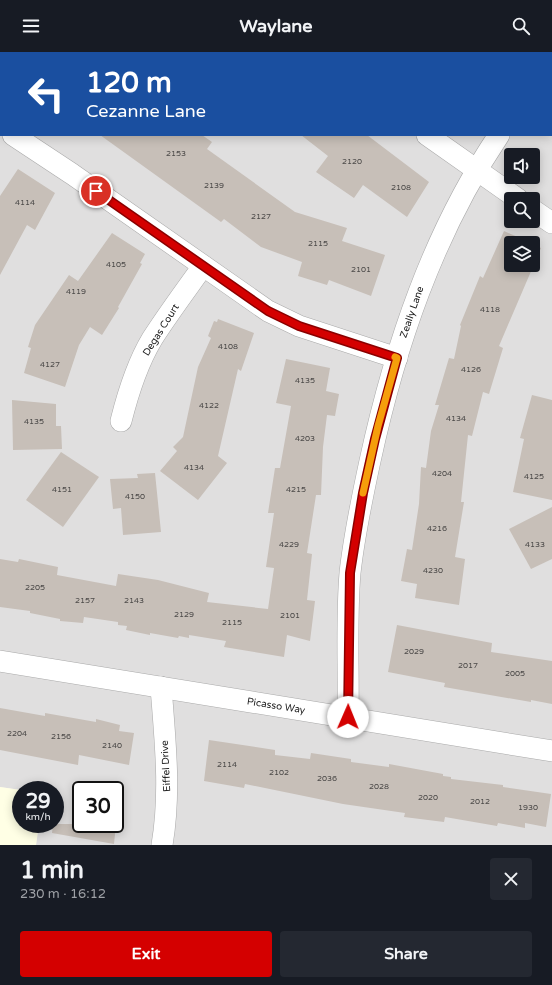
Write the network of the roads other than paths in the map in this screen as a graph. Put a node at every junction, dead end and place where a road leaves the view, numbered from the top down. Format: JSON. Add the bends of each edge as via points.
{"nodes":[{"id":1,"x":15,"y":136,"type":"edge"},
{"id":2,"x":429,"y":136,"type":"edge"},
{"id":3,"x":498,"y":136,"type":"edge"},
{"id":4,"x":476,"y":170,"type":"junction"},
{"id":5,"x":508,"y":192,"type":"edge"},
{"id":6,"x":540,"y":215,"type":"edge"},
{"id":7,"x":552,"y":223,"type":"edge"},
{"id":8,"x":203,"y":266,"type":"junction"},
{"id":9,"x":397,"y":358,"type":"junction"},
{"id":10,"x":121,"y":421,"type":"dead end"},
{"id":11,"x":0,"y":661,"type":"edge"},
{"id":12,"x":161,"y":687,"type":"junction"},
{"id":13,"x":348,"y":717,"type":"junction"},
{"id":14,"x":552,"y":751,"type":"edge"},
{"id":15,"x":162,"y":845,"type":"edge"}],
"edges":[{"from":1,"to":8,"type":"street"},
{"from":2,"to":4,"type":"street"},
{"from":3,"to":4,"type":"street","name":"Zeally Lane"},
{"from":4,"to":5,"type":"street"},
{"from":4,"to":9,"type":"street","name":"Zeally Lane","via":[[430,263],[416,297]]},
{"from":6,"to":7,"type":"street"},
{"from":8,"to":9,"type":"street","via":[[268,311],[299,326]]},
{"from":8,"to":10,"type":"street","name":"Degas Court","via":[[152,339],[137,369]]},
{"from":9,"to":13,"type":"street","name":"Zeally Lane","via":[[368,471],[350,573]]},
{"from":11,"to":12,"type":"street","name":"Picasso Way"},
{"from":12,"to":13,"type":"street","name":"Picasso Way"},
{"from":12,"to":15,"type":"street","name":"Eiffel Drive","via":[[168,785]]},
{"from":13,"to":14,"type":"street","name":"Picasso Way"}]}
